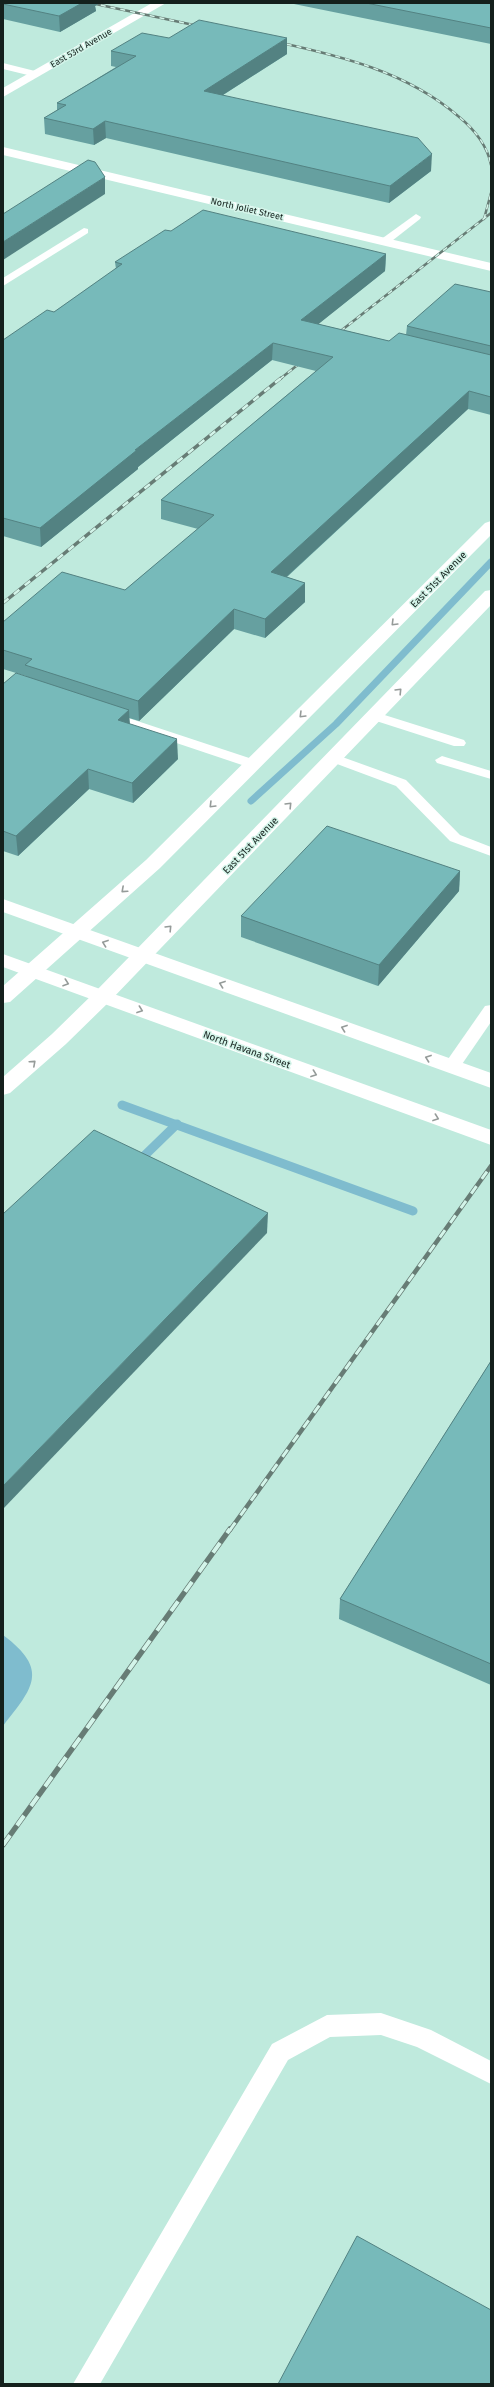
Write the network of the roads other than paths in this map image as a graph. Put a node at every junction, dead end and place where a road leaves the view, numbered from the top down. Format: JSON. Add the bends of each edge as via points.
{"nodes":[{"id":1,"x":160,"y":3,"type":"edge"},
{"id":2,"x":3,"y":66,"type":"edge"},
{"id":3,"x":36,"y":74,"type":"junction"},
{"id":4,"x":3,"y":93,"type":"edge"},
{"id":5,"x":3,"y":151,"type":"edge"},
{"id":6,"x":416,"y":217,"type":"dead end"},
{"id":7,"x":84,"y":231,"type":"dead end"},
{"id":8,"x":384,"y":242,"type":"junction"},
{"id":9,"x":491,"y":267,"type":"edge"},
{"id":10,"x":3,"y":283,"type":"edge"},
{"id":11,"x":488,"y":533,"type":"edge"},
{"id":12,"x":491,"y":595,"type":"edge"},
{"id":13,"x":97,"y":712,"type":"edge"},
{"id":14,"x":375,"y":716,"type":"junction"},
{"id":15,"x":459,"y":743,"type":"dead end"},
{"id":16,"x":334,"y":758,"type":"junction"},
{"id":17,"x":442,"y":760,"type":"dead end"},
{"id":18,"x":253,"y":764,"type":"junction"},
{"id":19,"x":491,"y":775,"type":"edge"},
{"id":20,"x":491,"y":852,"type":"edge"},
{"id":21,"x":3,"y":905,"type":"edge"},
{"id":22,"x":78,"y":932,"type":"junction"},
{"id":23,"x":142,"y":956,"type":"junction"},
{"id":24,"x":3,"y":960,"type":"edge"},
{"id":25,"x":32,"y":971,"type":"junction"},
{"id":26,"x":103,"y":996,"type":"junction"},
{"id":27,"x":3,"y":997,"type":"edge"},
{"id":28,"x":491,"y":1010,"type":"edge"},
{"id":29,"x":452,"y":1066,"type":"junction"},
{"id":30,"x":491,"y":1081,"type":"edge"},
{"id":31,"x":3,"y":1088,"type":"edge"},
{"id":32,"x":491,"y":1138,"type":"edge"},
{"id":33,"x":491,"y":2073,"type":"edge"},
{"id":34,"x":86,"y":2384,"type":"edge"}],
"edges":[{"from":1,"to":3,"type":"street","name":"East 53rd Avenue"},
{"from":2,"to":3,"type":"lane"},
{"from":3,"to":4,"type":"street","name":"East 53rd Avenue"},
{"from":5,"to":8,"type":"street","name":"North Joliet Street"},
{"from":6,"to":8,"type":"lane"},
{"from":7,"to":10,"type":"lane"},
{"from":8,"to":9,"type":"street","name":"North Joliet Street"},
{"from":11,"to":18,"type":"street","name":"East 51st Avenue","one_way":true},
{"from":14,"to":12,"type":"street","name":"East 51st Avenue","one_way":true},
{"from":13,"to":18,"type":"lane"},
{"from":14,"to":15,"type":"lane"},
{"from":14,"to":16,"type":"street","name":"East 51st Avenue"},
{"from":16,"to":20,"type":"lane","via":[[401,784],[455,838]]},
{"from":23,"to":16,"type":"street","name":"East 51st Avenue","one_way":true},
{"from":17,"to":19,"type":"lane"},
{"from":18,"to":22,"type":"street","name":"East 51st Avenue","one_way":true,"via":[[153,864]]},
{"from":21,"to":22,"type":"street"},
{"from":23,"to":22,"type":"street","one_way":true},
{"from":22,"to":25,"type":"street","name":"East 51st Avenue"},
{"from":23,"to":26,"type":"street","name":"East 51st Avenue"},
{"from":29,"to":23,"type":"street","one_way":true},
{"from":24,"to":25,"type":"street","name":"North Havana Street"},
{"from":25,"to":26,"type":"street","name":"North Havana Street","one_way":true},
{"from":25,"to":27,"type":"street","name":"East 51st Avenue"},
{"from":31,"to":26,"type":"street","name":"East 51st Avenue","one_way":true},
{"from":26,"to":32,"type":"street","name":"North Havana Street","one_way":true},
{"from":28,"to":29,"type":"lane"},
{"from":29,"to":30,"type":"street"},
{"from":33,"to":34,"type":"lane","via":[[423,2038],[381,2024],[327,2026],[280,2052]]}]}
